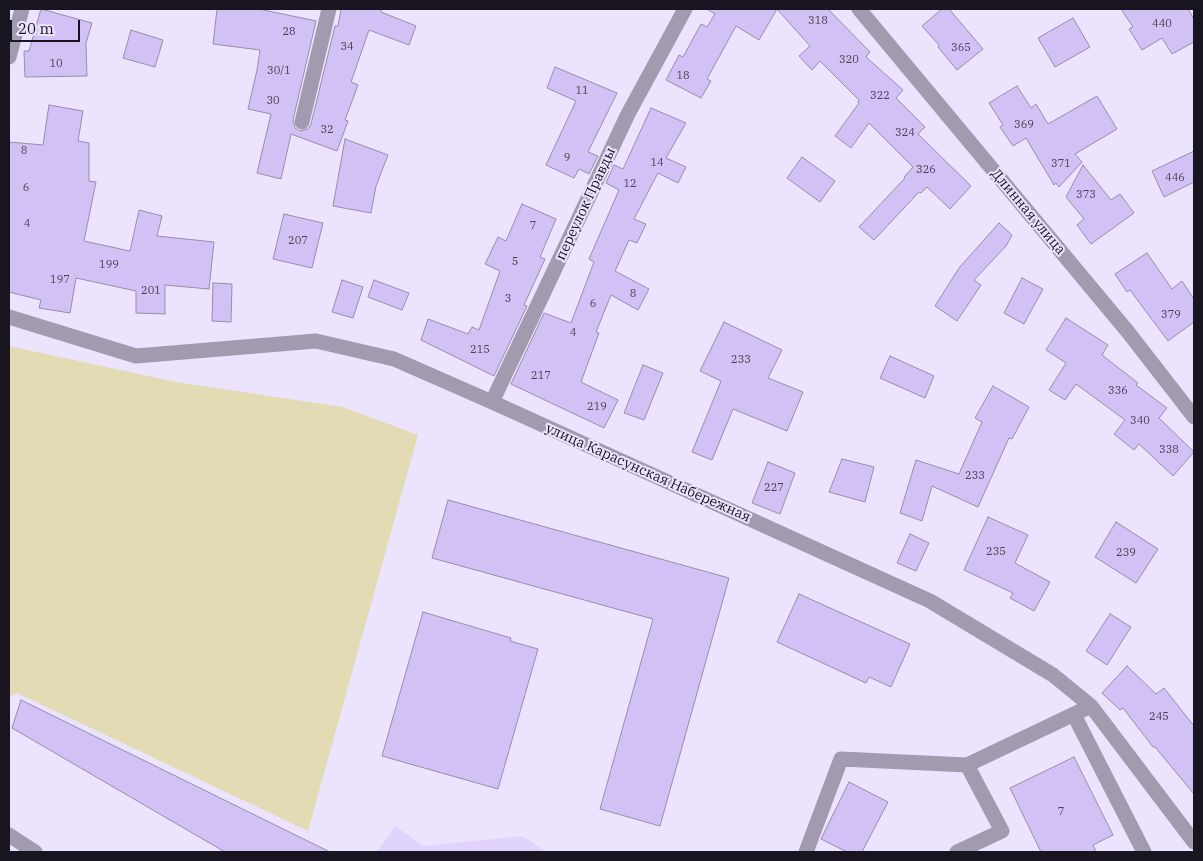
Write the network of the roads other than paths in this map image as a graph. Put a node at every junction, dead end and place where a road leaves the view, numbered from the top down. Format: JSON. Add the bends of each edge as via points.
{"nodes":[{"id":1,"x":22,"y":9,"type":"edge"},
{"id":2,"x":329,"y":9,"type":"edge"},
{"id":3,"x":685,"y":9,"type":"edge"},
{"id":4,"x":859,"y":9,"type":"edge"},
{"id":5,"x":9,"y":57,"type":"edge"},
{"id":6,"x":302,"y":122,"type":"dead end"},
{"id":7,"x":9,"y":318,"type":"edge"},
{"id":8,"x":492,"y":402,"type":"junction"},
{"id":9,"x":1194,"y":416,"type":"edge"},
{"id":10,"x":1091,"y":706,"type":"junction"},
{"id":11,"x":1074,"y":715,"type":"junction"},
{"id":12,"x":967,"y":765,"type":"junction"},
{"id":13,"x":9,"y":835,"type":"edge"},
{"id":14,"x":1194,"y":842,"type":"edge"},
{"id":15,"x":35,"y":852,"type":"edge"},
{"id":16,"x":806,"y":852,"type":"edge"},
{"id":17,"x":957,"y":852,"type":"edge"},
{"id":18,"x":1144,"y":852,"type":"edge"}],
"edges":[{"from":1,"to":5,"type":"street"},
{"from":2,"to":6,"type":"street"},
{"from":3,"to":8,"type":"street","name":"переулок Правды","via":[[628,114]]},
{"from":4,"to":9,"type":"street","name":"Длинная улица"},
{"from":7,"to":8,"type":"street","name":"улица Карасунская Набережная","via":[[136,356],[316,340],[394,360]]},
{"from":8,"to":10,"type":"street","name":"улица Карасунская Набережная","via":[[930,601],[1053,675]]},
{"from":10,"to":11,"type":"street"},
{"from":10,"to":14,"type":"street","name":"улица Карасунская Набережная"},
{"from":11,"to":12,"type":"street"},
{"from":11,"to":18,"type":"street"},
{"from":12,"to":16,"type":"street","via":[[841,759]]},
{"from":12,"to":17,"type":"street","via":[[1002,831]]},
{"from":13,"to":15,"type":"street"}]}
